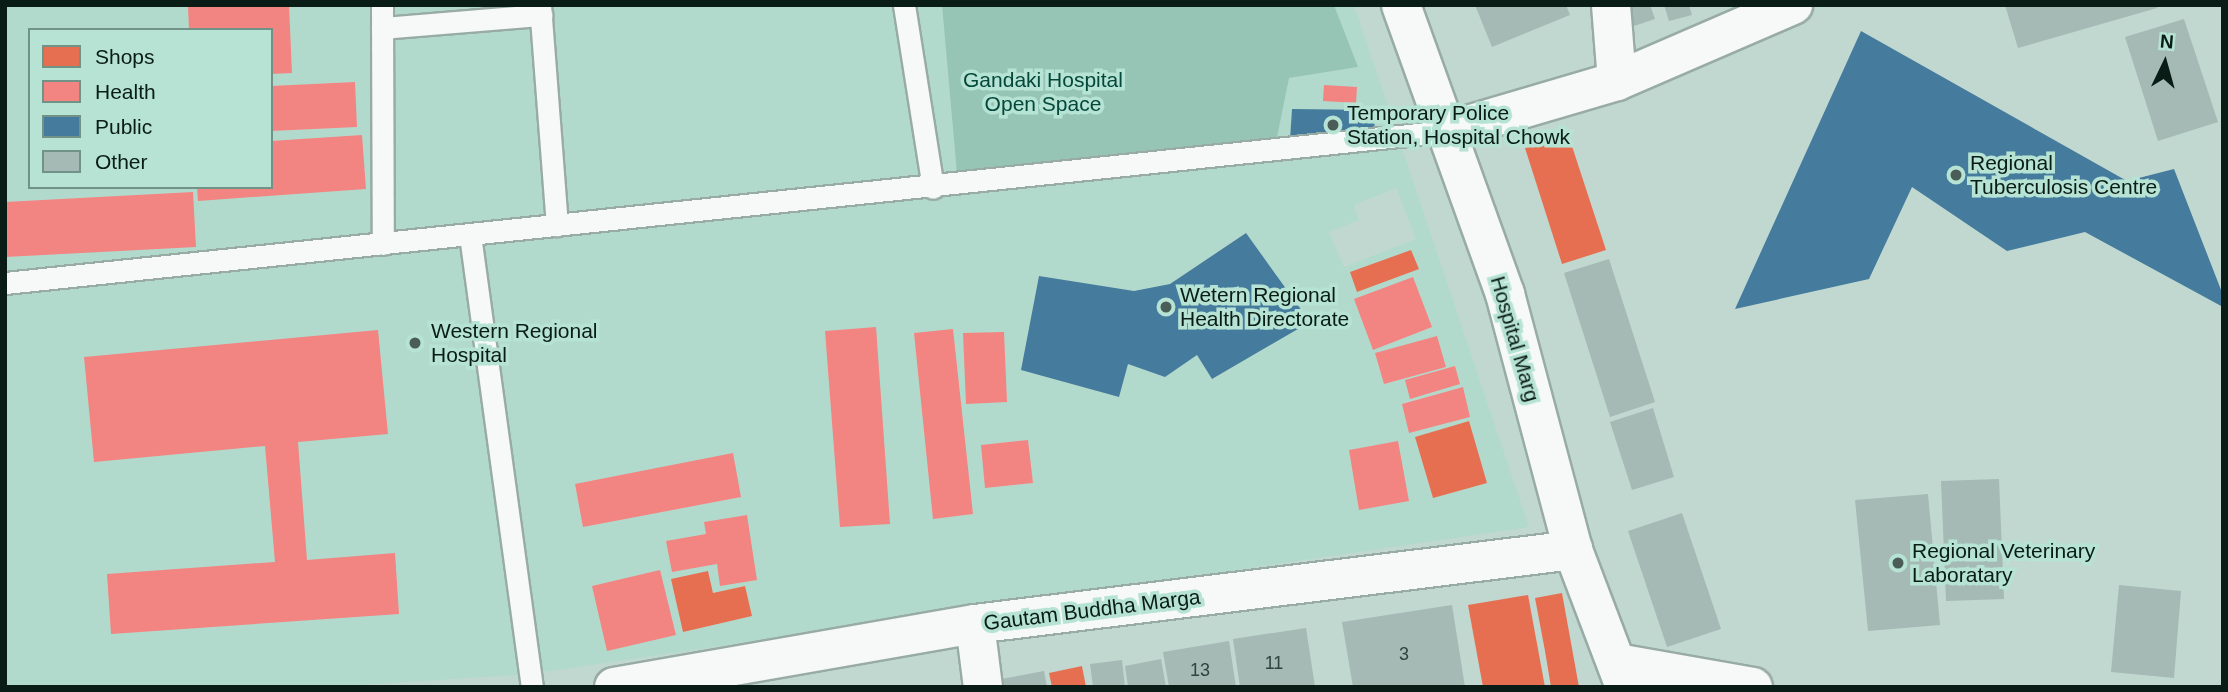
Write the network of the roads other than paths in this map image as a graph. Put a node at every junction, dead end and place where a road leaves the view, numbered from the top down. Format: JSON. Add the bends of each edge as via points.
{"nodes":[{"id":1,"x":904,"y":5,"type":"edge"},
{"id":2,"x":1401,"y":5,"type":"edge"},
{"id":3,"x":1611,"y":5,"type":"edge"},
{"id":4,"x":1793,"y":5,"type":"edge"},
{"id":5,"x":540,"y":10,"type":"edge"},
{"id":6,"x":382,"y":17,"type":"edge"},
{"id":7,"x":1618,"y":81,"type":"junction"},
{"id":8,"x":1447,"y":131,"type":"junction"},
{"id":9,"x":933,"y":188,"type":"junction"},
{"id":10,"x":557,"y":225,"type":"junction"},
{"id":11,"x":470,"y":234,"type":"junction"},
{"id":12,"x":383,"y":244,"type":"junction"},
{"id":13,"x":5,"y":283,"type":"edge"},
{"id":14,"x":1573,"y":550,"type":"junction"},
{"id":15,"x":975,"y":624,"type":"junction"},
{"id":16,"x":738,"y":675,"type":"edge"},
{"id":17,"x":1621,"y":675,"type":"edge"},
{"id":18,"x":532,"y":687,"type":"edge"},
{"id":19,"x":614,"y":687,"type":"edge"},
{"id":20,"x":984,"y":687,"type":"edge"},
{"id":21,"x":1753,"y":687,"type":"edge"}],
"edges":[{"from":1,"to":9,"type":"lane"},
{"from":2,"to":8,"type":"main road","name":"Hospital Marg"},
{"from":3,"to":7,"type":"main road"},
{"from":4,"to":7,"type":"main road"},
{"from":5,"to":6,"type":"lane"},
{"from":5,"to":10,"type":"lane"},
{"from":6,"to":12,"type":"lane"},
{"from":7,"to":8,"type":"main road"},
{"from":8,"to":9,"type":"lane"},
{"from":8,"to":14,"type":"main road","name":"Hospital Marg","via":[[1505,294]]},
{"from":9,"to":10,"type":"lane"},
{"from":10,"to":11,"type":"lane"},
{"from":11,"to":12,"type":"lane"},
{"from":11,"to":18,"type":"lane"},
{"from":12,"to":13,"type":"lane"},
{"from":14,"to":15,"type":"main road","name":"Gautam Buddha Marga"},
{"from":14,"to":17,"type":"main road","name":"Hospital Marg"},
{"from":15,"to":16,"type":"main road","name":"Gautam Buddha Marga"},
{"from":15,"to":20,"type":"main road"},
{"from":16,"to":19,"type":"main road","name":"Gautam Buddha Marga"},
{"from":17,"to":21,"type":"main road"}]}
